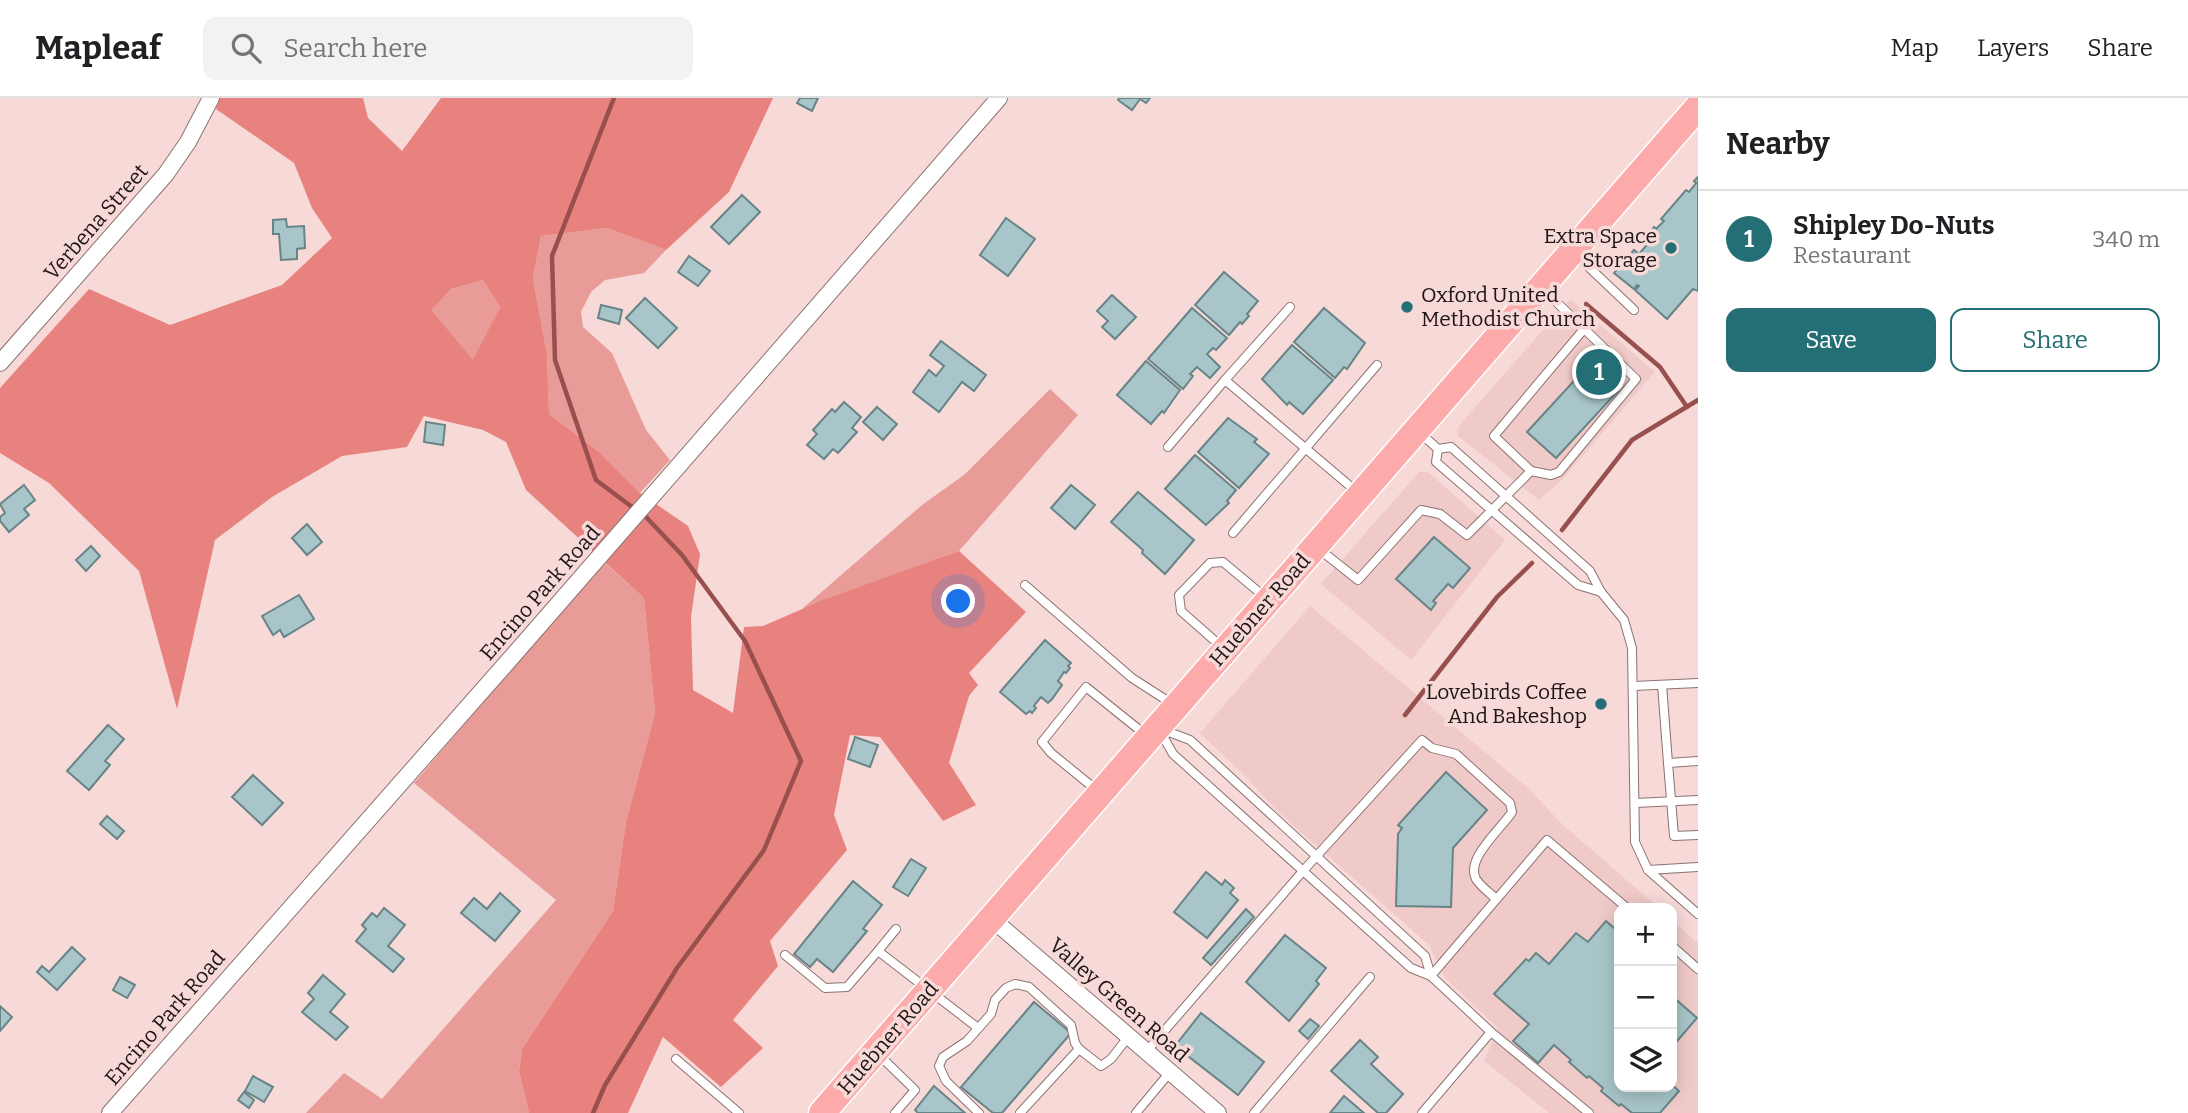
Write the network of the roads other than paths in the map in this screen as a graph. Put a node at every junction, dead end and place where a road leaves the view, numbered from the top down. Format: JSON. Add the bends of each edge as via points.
{"nodes":[{"id":1,"x":211,"y":98,"type":"edge"},
{"id":2,"x":999,"y":98,"type":"edge"},
{"id":3,"x":1698,"y":107,"type":"edge"},
{"id":4,"x":1572,"y":251,"type":"junction"},
{"id":5,"x":1540,"y":287,"type":"junction"},
{"id":6,"x":1290,"y":307,"type":"dead end"},
{"id":7,"x":1634,"y":310,"type":"dead end"},
{"id":8,"x":1584,"y":329,"type":"junction"},
{"id":9,"x":0,"y":363,"type":"edge"},
{"id":10,"x":1377,"y":365,"type":"dead end"},
{"id":11,"x":1225,"y":380,"type":"junction"},
{"id":12,"x":1416,"y":430,"type":"junction"},
{"id":13,"x":1168,"y":447,"type":"dead end"},
{"id":14,"x":1305,"y":449,"type":"junction"},
{"id":15,"x":1438,"y":449,"type":"junction"},
{"id":16,"x":1531,"y":471,"type":"junction"},
{"id":17,"x":1359,"y":493,"type":"junction"},
{"id":18,"x":1506,"y":495,"type":"junction"},
{"id":19,"x":1491,"y":511,"type":"junction"},
{"id":20,"x":1233,"y":533,"type":"dead end"},
{"id":21,"x":1316,"y":546,"type":"junction"},
{"id":22,"x":1025,"y":585,"type":"dead end"},
{"id":23,"x":1601,"y":592,"type":"junction"},
{"id":24,"x":1269,"y":600,"type":"junction"},
{"id":25,"x":1226,"y":650,"type":"junction"},
{"id":26,"x":1698,"y":682,"type":"edge"},
{"id":27,"x":1662,"y":685,"type":"junction"},
{"id":28,"x":1634,"y":687,"type":"junction"},
{"id":29,"x":1176,"y":707,"type":"junction"},
{"id":30,"x":1153,"y":733,"type":"junction"},
{"id":31,"x":1698,"y":761,"type":"edge"},
{"id":32,"x":1668,"y":763,"type":"junction"},
{"id":33,"x":1101,"y":793,"type":"junction"},
{"id":34,"x":1698,"y":800,"type":"edge"},
{"id":35,"x":1670,"y":801,"type":"junction"},
{"id":36,"x":1635,"y":803,"type":"junction"},
{"id":37,"x":1698,"y":835,"type":"edge"},
{"id":38,"x":1317,"y":856,"type":"junction"},
{"id":39,"x":1698,"y":867,"type":"edge"},
{"id":40,"x":1648,"y":870,"type":"junction"},
{"id":41,"x":1303,"y":871,"type":"junction"},
{"id":42,"x":1496,"y":900,"type":"junction"},
{"id":43,"x":1621,"y":903,"type":"edge"},
{"id":44,"x":1698,"y":914,"type":"edge"},
{"id":45,"x":992,"y":919,"type":"junction"},
{"id":46,"x":896,"y":929,"type":"dead end"},
{"id":47,"x":1677,"y":950,"type":"edge"},
{"id":48,"x":878,"y":951,"type":"junction"},
{"id":49,"x":785,"y":955,"type":"dead end"},
{"id":50,"x":1698,"y":969,"type":"edge"},
{"id":51,"x":1431,"y":976,"type":"junction"},
{"id":52,"x":1370,"y":977,"type":"dead end"},
{"id":53,"x":930,"y":990,"type":"junction"},
{"id":54,"x":978,"y":1028,"type":"junction"},
{"id":55,"x":1491,"y":1032,"type":"junction"},
{"id":56,"x":1129,"y":1036,"type":"junction"},
{"id":57,"x":1079,"y":1049,"type":"junction"},
{"id":58,"x":875,"y":1052,"type":"junction"},
{"id":59,"x":1146,"y":1052,"type":"junction"},
{"id":60,"x":676,"y":1059,"type":"dead end"},
{"id":61,"x":1170,"y":1072,"type":"junction"},
{"id":62,"x":110,"y":1113,"type":"edge"},
{"id":63,"x":739,"y":1113,"type":"edge"},
{"id":64,"x":821,"y":1113,"type":"edge"},
{"id":65,"x":895,"y":1113,"type":"edge"},
{"id":66,"x":979,"y":1113,"type":"edge"},
{"id":67,"x":1020,"y":1113,"type":"edge"},
{"id":68,"x":1136,"y":1113,"type":"edge"},
{"id":69,"x":1218,"y":1113,"type":"edge"},
{"id":70,"x":1254,"y":1113,"type":"edge"},
{"id":71,"x":1422,"y":1113,"type":"edge"},
{"id":72,"x":1590,"y":1113,"type":"edge"}],
"edges":[{"from":1,"to":9,"type":"street","name":"Verbena Street","via":[[166,174]]},
{"from":2,"to":62,"type":"street","name":"Encino Park Road"},
{"from":3,"to":4,"type":"main road","name":"Huebner Road"},
{"from":4,"to":5,"type":"main road","name":"Huebner Road"},
{"from":4,"to":7,"type":"lane"},
{"from":5,"to":8,"type":"lane"},
{"from":5,"to":12,"type":"main road","name":"Huebner Road"},
{"from":6,"to":11,"type":"lane"},
{"from":8,"to":16,"type":"lane","via":[[1494,436]]},
{"from":8,"to":16,"type":"lane","via":[[1636,379],[1559,472]]},
{"from":10,"to":14,"type":"lane"},
{"from":11,"to":13,"type":"lane"},
{"from":11,"to":14,"type":"lane"},
{"from":12,"to":15,"type":"lane"},
{"from":12,"to":17,"type":"main road","name":"Huebner Road"},
{"from":14,"to":17,"type":"lane"},
{"from":14,"to":20,"type":"lane"},
{"from":15,"to":18,"type":"lane","via":[[1451,447]]},
{"from":15,"to":19,"type":"lane","via":[[1436,462]]},
{"from":16,"to":18,"type":"lane"},
{"from":17,"to":21,"type":"main road","name":"Huebner Road"},
{"from":18,"to":19,"type":"lane"},
{"from":18,"to":23,"type":"lane","via":[[1590,570]]},
{"from":19,"to":21,"type":"lane","via":[[1467,535],[1440,513],[1421,510],[1358,580]]},
{"from":19,"to":23,"type":"lane","via":[[1578,585]]},
{"from":21,"to":24,"type":"main road","name":"Huebner Road"},
{"from":22,"to":29,"type":"lane","via":[[1132,678]]},
{"from":23,"to":28,"type":"lane","via":[[1624,620],[1632,648]]},
{"from":24,"to":25,"type":"main road","name":"Huebner Road"},
{"from":24,"to":25,"type":"lane","via":[[1223,562],[1210,562],[1179,595],[1181,611]]},
{"from":25,"to":29,"type":"main road","name":"Huebner Road"},
{"from":26,"to":27,"type":"lane"},
{"from":27,"to":28,"type":"lane"},
{"from":27,"to":32,"type":"lane"},
{"from":28,"to":36,"type":"lane"},
{"from":29,"to":30,"type":"main road","name":"Huebner Road"},
{"from":30,"to":33,"type":"main road","name":"Huebner Road"},
{"from":30,"to":33,"type":"lane","via":[[1086,687],[1042,741]]},
{"from":30,"to":38,"type":"lane","via":[[1190,740]]},
{"from":30,"to":41,"type":"lane"},
{"from":31,"to":32,"type":"lane"},
{"from":32,"to":35,"type":"lane"},
{"from":33,"to":45,"type":"main road","name":"Huebner Road"},
{"from":34,"to":35,"type":"lane"},
{"from":35,"to":36,"type":"lane"},
{"from":35,"to":37,"type":"lane","via":[[1674,836]]},
{"from":36,"to":40,"type":"lane","via":[[1635,842]]},
{"from":38,"to":41,"type":"lane"},
{"from":38,"to":42,"type":"lane","via":[[1422,740],[1455,754],[1510,803],[1511,813],[1474,864],[1475,877]]},
{"from":38,"to":51,"type":"lane","via":[[1425,956]]},
{"from":39,"to":40,"type":"lane"},
{"from":40,"to":44,"type":"lane"},
{"from":41,"to":51,"type":"lane","via":[[1411,968]]},
{"from":41,"to":59,"type":"lane"},
{"from":42,"to":43,"type":"lane","via":[[1547,840]]},
{"from":42,"to":51,"type":"lane"},
{"from":45,"to":53,"type":"main road","name":"Huebner Road"},
{"from":45,"to":56,"type":"street","name":"Valley Green Road"},
{"from":46,"to":48,"type":"lane"},
{"from":47,"to":50,"type":"lane"},
{"from":48,"to":49,"type":"lane","via":[[847,987],[836,988],[825,988]]},
{"from":48,"to":53,"type":"lane"},
{"from":51,"to":55,"type":"lane"},
{"from":52,"to":70,"type":"lane"},
{"from":53,"to":54,"type":"lane"},
{"from":53,"to":58,"type":"main road","name":"Huebner Road"},
{"from":54,"to":57,"type":"lane","via":[[991,1014],[995,1000],[1015,984],[1029,987],[1071,1025]]},
{"from":54,"to":66,"type":"lane","via":[[943,1057],[939,1066],[946,1081]]},
{"from":55,"to":71,"type":"lane"},
{"from":55,"to":72,"type":"lane"},
{"from":56,"to":57,"type":"lane","via":[[1101,1066]]},
{"from":56,"to":59,"type":"street","name":"Valley Green Road"},
{"from":57,"to":67,"type":"lane"},
{"from":58,"to":64,"type":"main road","name":"Huebner Road"},
{"from":58,"to":65,"type":"lane","via":[[915,1090]]},
{"from":59,"to":61,"type":"street","name":"Valley Green Road"},
{"from":60,"to":63,"type":"lane"},
{"from":61,"to":68,"type":"lane"},
{"from":61,"to":69,"type":"street","name":"Valley Green Road"}]}
